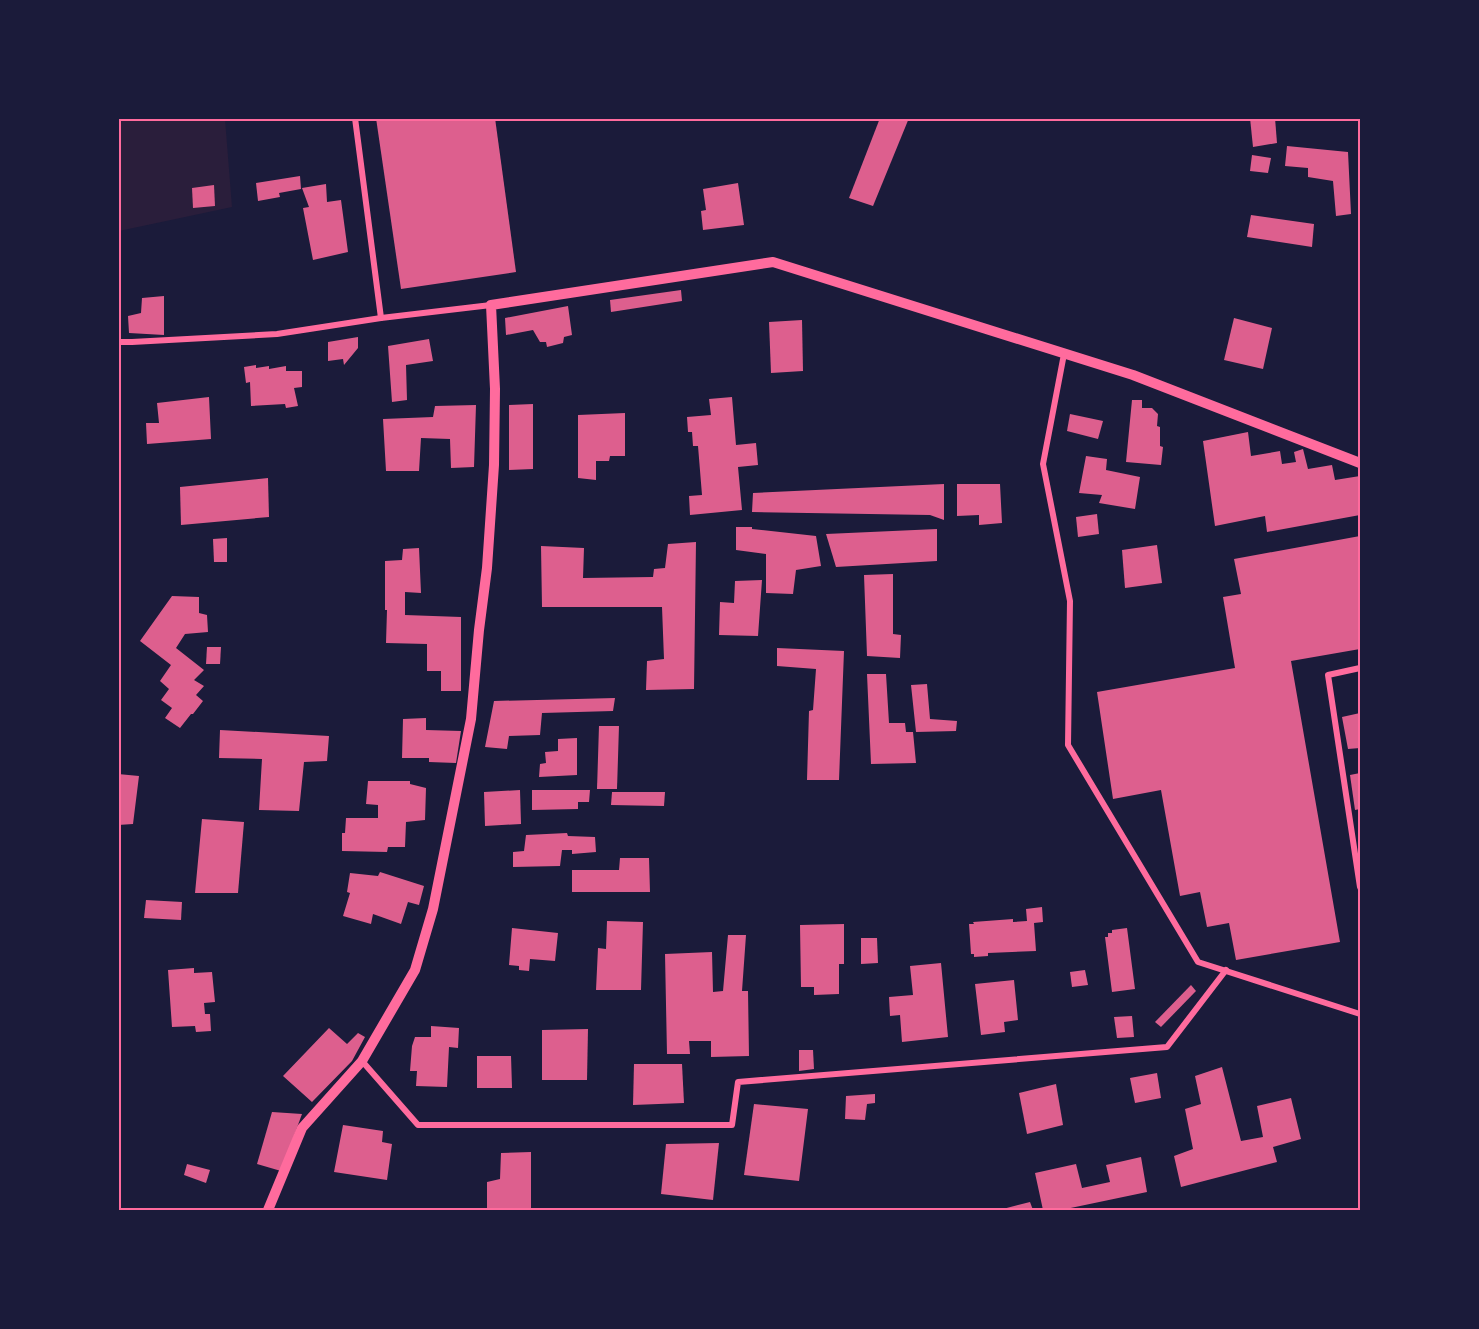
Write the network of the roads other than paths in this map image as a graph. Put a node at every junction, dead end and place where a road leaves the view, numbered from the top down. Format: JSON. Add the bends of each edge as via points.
{"nodes":[{"id":1,"x":355,"y":118,"type":"edge"},
{"id":2,"x":491,"y":305,"type":"junction"},
{"id":3,"x":381,"y":318,"type":"junction"},
{"id":4,"x":118,"y":342,"type":"edge"},
{"id":5,"x":1064,"y":354,"type":"junction"},
{"id":6,"x":1360,"y":463,"type":"edge"},
{"id":7,"x":1360,"y":668,"type":"edge"},
{"id":8,"x":1360,"y":887,"type":"edge"},
{"id":9,"x":1226,"y":970,"type":"junction"},
{"id":10,"x":1360,"y":1014,"type":"edge"},
{"id":11,"x":362,"y":1061,"type":"junction"},
{"id":12,"x":268,"y":1210,"type":"edge"}],
"edges":[{"from":1,"to":3,"type":"street"},
{"from":2,"to":3,"type":"street"},
{"from":2,"to":5,"type":"street","via":[[773,262]]},
{"from":2,"to":11,"type":"street","via":[[494,465],[471,718],[433,909],[415,970]]},
{"from":3,"to":4,"type":"street","via":[[277,334]]},
{"from":5,"to":6,"type":"street","via":[[1133,375]]},
{"from":5,"to":9,"type":"street","via":[[1043,464],[1070,601],[1068,745],[1198,962]]},
{"from":7,"to":8,"type":"street","via":[[1328,675]]},
{"from":9,"to":10,"type":"street"},
{"from":9,"to":11,"type":"street","via":[[1167,1047],[738,1082],[732,1125],[418,1125]]},
{"from":11,"to":12,"type":"street","via":[[302,1128]]}]}
